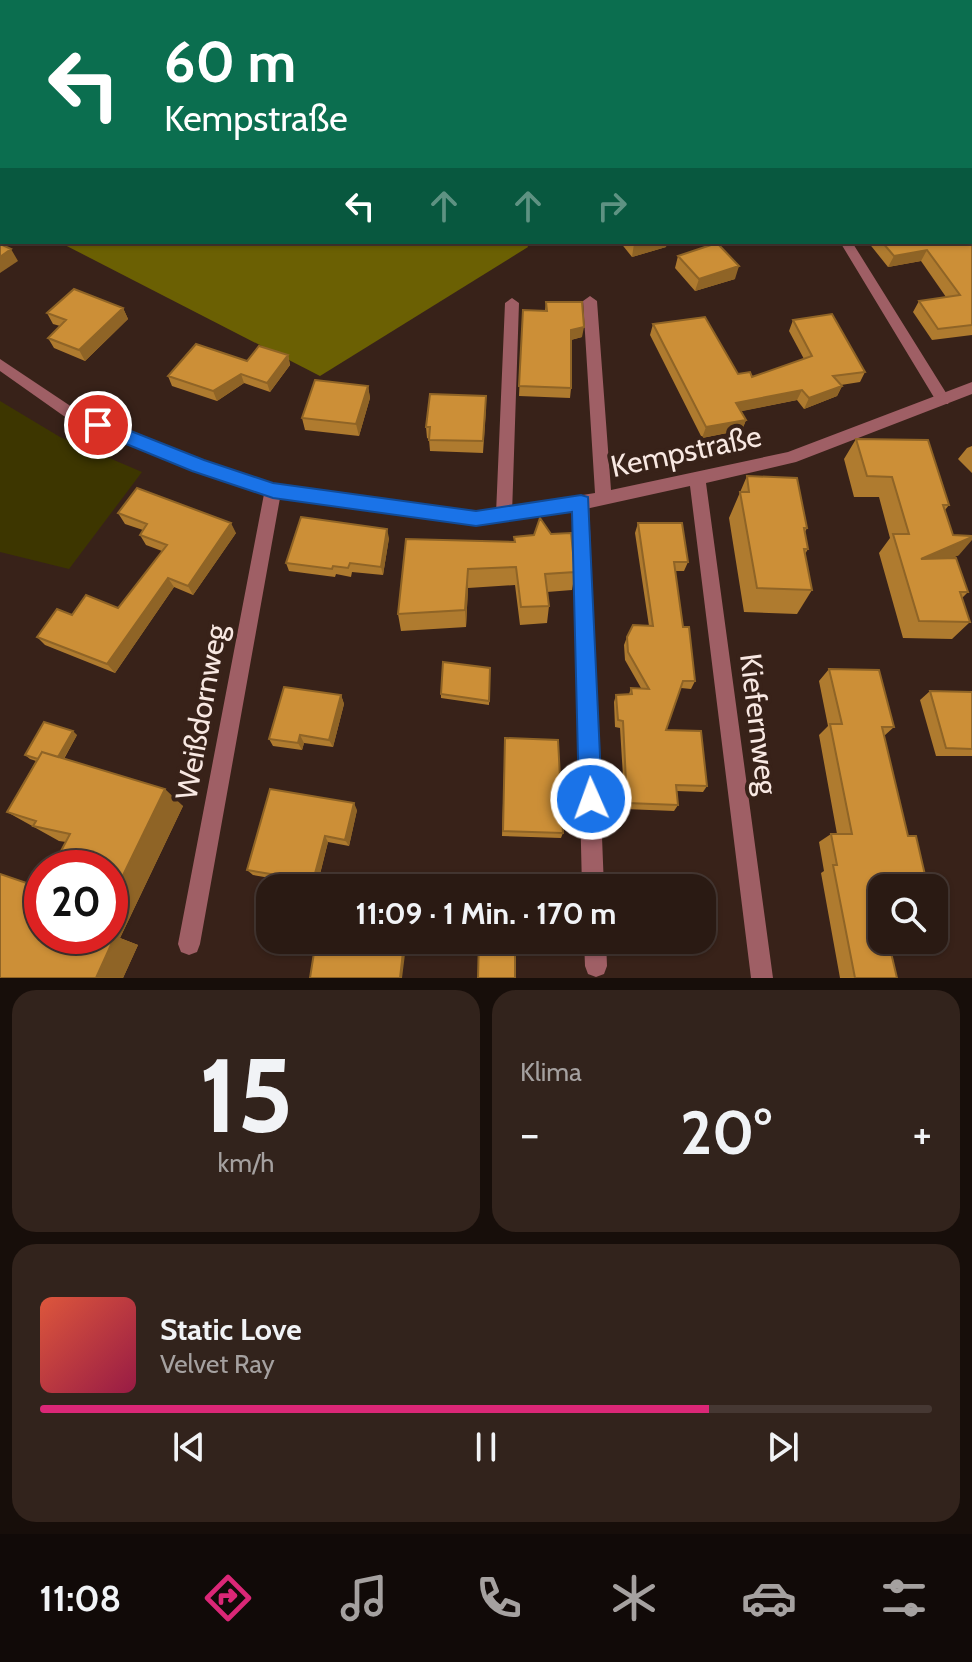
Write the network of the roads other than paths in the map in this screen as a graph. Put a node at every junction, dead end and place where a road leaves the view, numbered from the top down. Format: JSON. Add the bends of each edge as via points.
{"nodes":[{"id":1,"x":847,"y":244,"type":"edge"},
{"id":2,"x":590,"y":301,"type":"dead end"},
{"id":3,"x":512,"y":303,"type":"dead end"},
{"id":4,"x":0,"y":364,"type":"edge"},
{"id":5,"x":972,"y":388,"type":"edge"},
{"id":6,"x":943,"y":400,"type":"junction"},
{"id":7,"x":697,"y":477,"type":"junction"},
{"id":8,"x":273,"y":490,"type":"junction"},
{"id":9,"x":603,"y":497,"type":"junction"},
{"id":10,"x":581,"y":503,"type":"junction"},
{"id":11,"x":504,"y":514,"type":"junction"},
{"id":12,"x":593,"y":874,"type":"edge"},
{"id":13,"x":189,"y":944,"type":"dead end"},
{"id":14,"x":596,"y":954,"type":"edge"},
{"id":15,"x":596,"y":966,"type":"dead end"},
{"id":16,"x":762,"y":978,"type":"edge"}],
"edges":[{"from":1,"to":6,"type":"street"},
{"from":2,"to":9,"type":"street"},
{"from":3,"to":11,"type":"street"},
{"from":4,"to":8,"type":"street","name":"Kempstraße","via":[[73,415]]},
{"from":5,"to":6,"type":"street","name":"Kempstraße"},
{"from":6,"to":7,"type":"street","name":"Kempstraße","via":[[790,458]]},
{"from":7,"to":9,"type":"street","name":"Kempstraße"},
{"from":7,"to":16,"type":"street","name":"Kiefernweg"},
{"from":8,"to":11,"type":"street","name":"Kempstraße","via":[[476,519]]},
{"from":8,"to":13,"type":"street","name":"Weißdornweg"},
{"from":9,"to":10,"type":"street","name":"Kempstraße"},
{"from":10,"to":11,"type":"street","name":"Kempstraße"},
{"from":10,"to":12,"type":"street"},
{"from":14,"to":15,"type":"street"}]}
